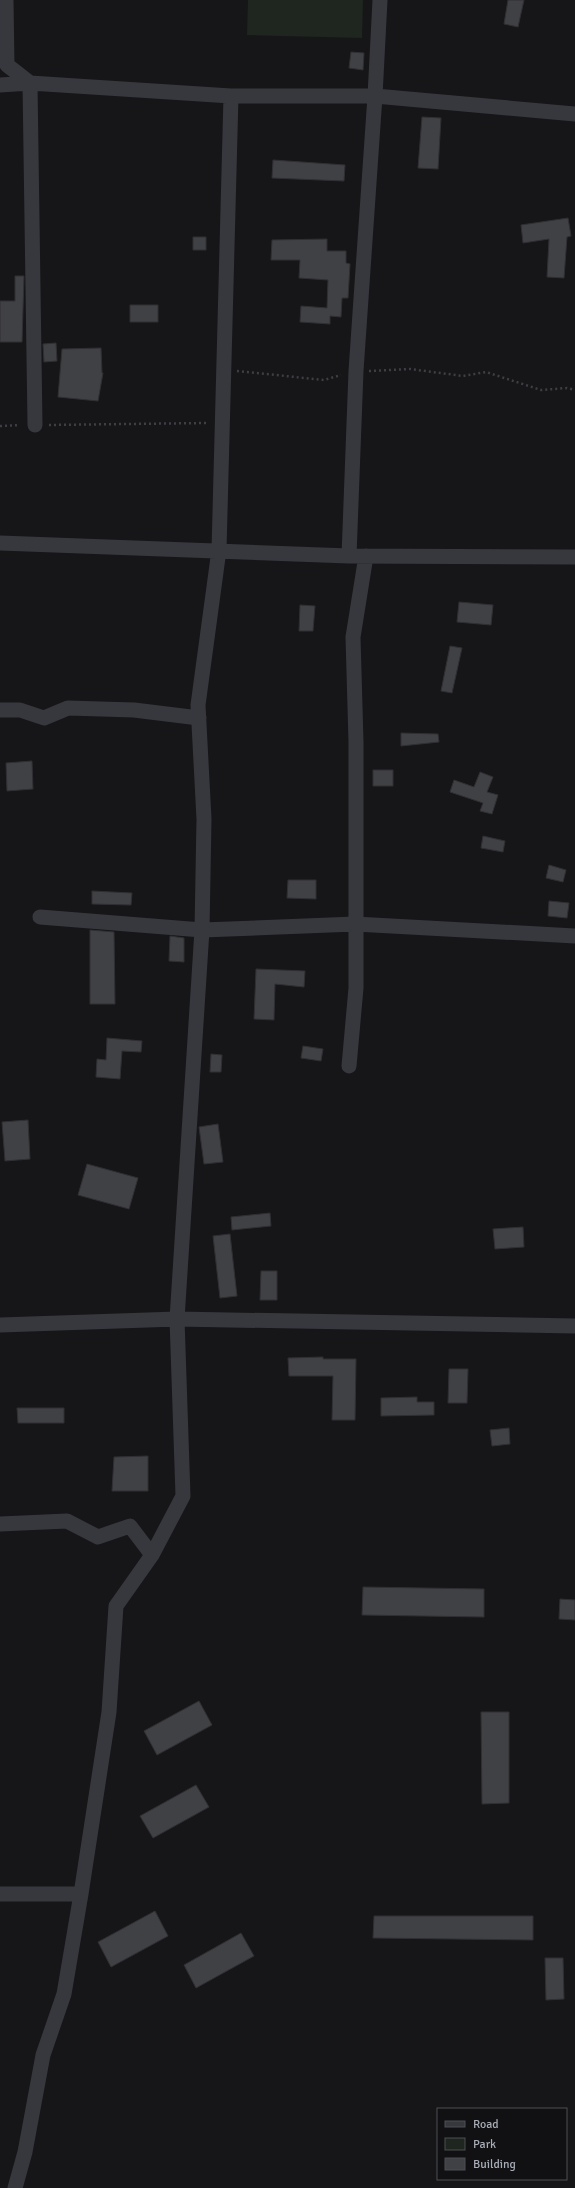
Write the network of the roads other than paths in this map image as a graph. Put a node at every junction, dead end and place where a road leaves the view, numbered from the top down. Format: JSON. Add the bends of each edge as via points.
{"nodes":[{"id":1,"x":6,"y":0,"type":"edge"},
{"id":2,"x":380,"y":0,"type":"edge"},
{"id":3,"x":30,"y":83,"type":"junction"},
{"id":4,"x":0,"y":85,"type":"edge"},
{"id":5,"x":231,"y":96,"type":"junction"},
{"id":6,"x":375,"y":96,"type":"junction"},
{"id":7,"x":575,"y":114,"type":"edge"},
{"id":8,"x":35,"y":425,"type":"road end"},
{"id":9,"x":0,"y":543,"type":"edge"},
{"id":10,"x":219,"y":550,"type":"junction"},
{"id":11,"x":349,"y":556,"type":"junction"},
{"id":12,"x":366,"y":556,"type":"junction"},
{"id":13,"x":575,"y":557,"type":"edge"},
{"id":14,"x":0,"y":710,"type":"edge"},
{"id":15,"x":199,"y":718,"type":"junction"},
{"id":16,"x":40,"y":917,"type":"dead end"},
{"id":17,"x":355,"y":924,"type":"junction"},
{"id":18,"x":202,"y":930,"type":"junction"},
{"id":19,"x":575,"y":936,"type":"edge"},
{"id":20,"x":349,"y":1066,"type":"dead end"},
{"id":21,"x":177,"y":1319,"type":"junction"},
{"id":22,"x":0,"y":1325,"type":"edge"},
{"id":23,"x":575,"y":1326,"type":"edge"},
{"id":24,"x":0,"y":1524,"type":"edge"},
{"id":25,"x":152,"y":1555,"type":"junction"},
{"id":26,"x":0,"y":1894,"type":"edge"},
{"id":27,"x":81,"y":1894,"type":"junction"},
{"id":28,"x":15,"y":2188,"type":"edge"}],
"edges":[{"from":1,"to":3,"type":"street","via":[[7,65]]},
{"from":2,"to":6,"type":"street"},
{"from":3,"to":4,"type":"street"},
{"from":3,"to":5,"type":"street"},
{"from":3,"to":8,"type":"street"},
{"from":5,"to":6,"type":"street"},
{"from":5,"to":10,"type":"street"},
{"from":6,"to":7,"type":"street"},
{"from":6,"to":11,"type":"street","via":[[356,371]]},
{"from":9,"to":10,"type":"street"},
{"from":10,"to":11,"type":"street"},
{"from":10,"to":15,"type":"street","via":[[198,705]]},
{"from":11,"to":12,"type":"street"},
{"from":12,"to":13,"type":"street"},
{"from":12,"to":17,"type":"street","via":[[353,637],[356,742]]},
{"from":14,"to":15,"type":"street","via":[[20,710],[44,718],[68,708],[134,710]]},
{"from":15,"to":18,"type":"street","via":[[204,819]]},
{"from":16,"to":18,"type":"street"},
{"from":17,"to":18,"type":"street"},
{"from":17,"to":19,"type":"street"},
{"from":17,"to":20,"type":"street","via":[[356,988]]},
{"from":18,"to":21,"type":"street"},
{"from":21,"to":22,"type":"street"},
{"from":21,"to":23,"type":"street"},
{"from":21,"to":25,"type":"street","via":[[183,1496]]},
{"from":24,"to":25,"type":"street","via":[[67,1521],[98,1537],[130,1526]]},
{"from":25,"to":27,"type":"street","via":[[116,1606],[109,1712]]},
{"from":26,"to":27,"type":"street"},
{"from":27,"to":28,"type":"street","via":[[64,1994],[43,2055],[25,2152]]}]}
